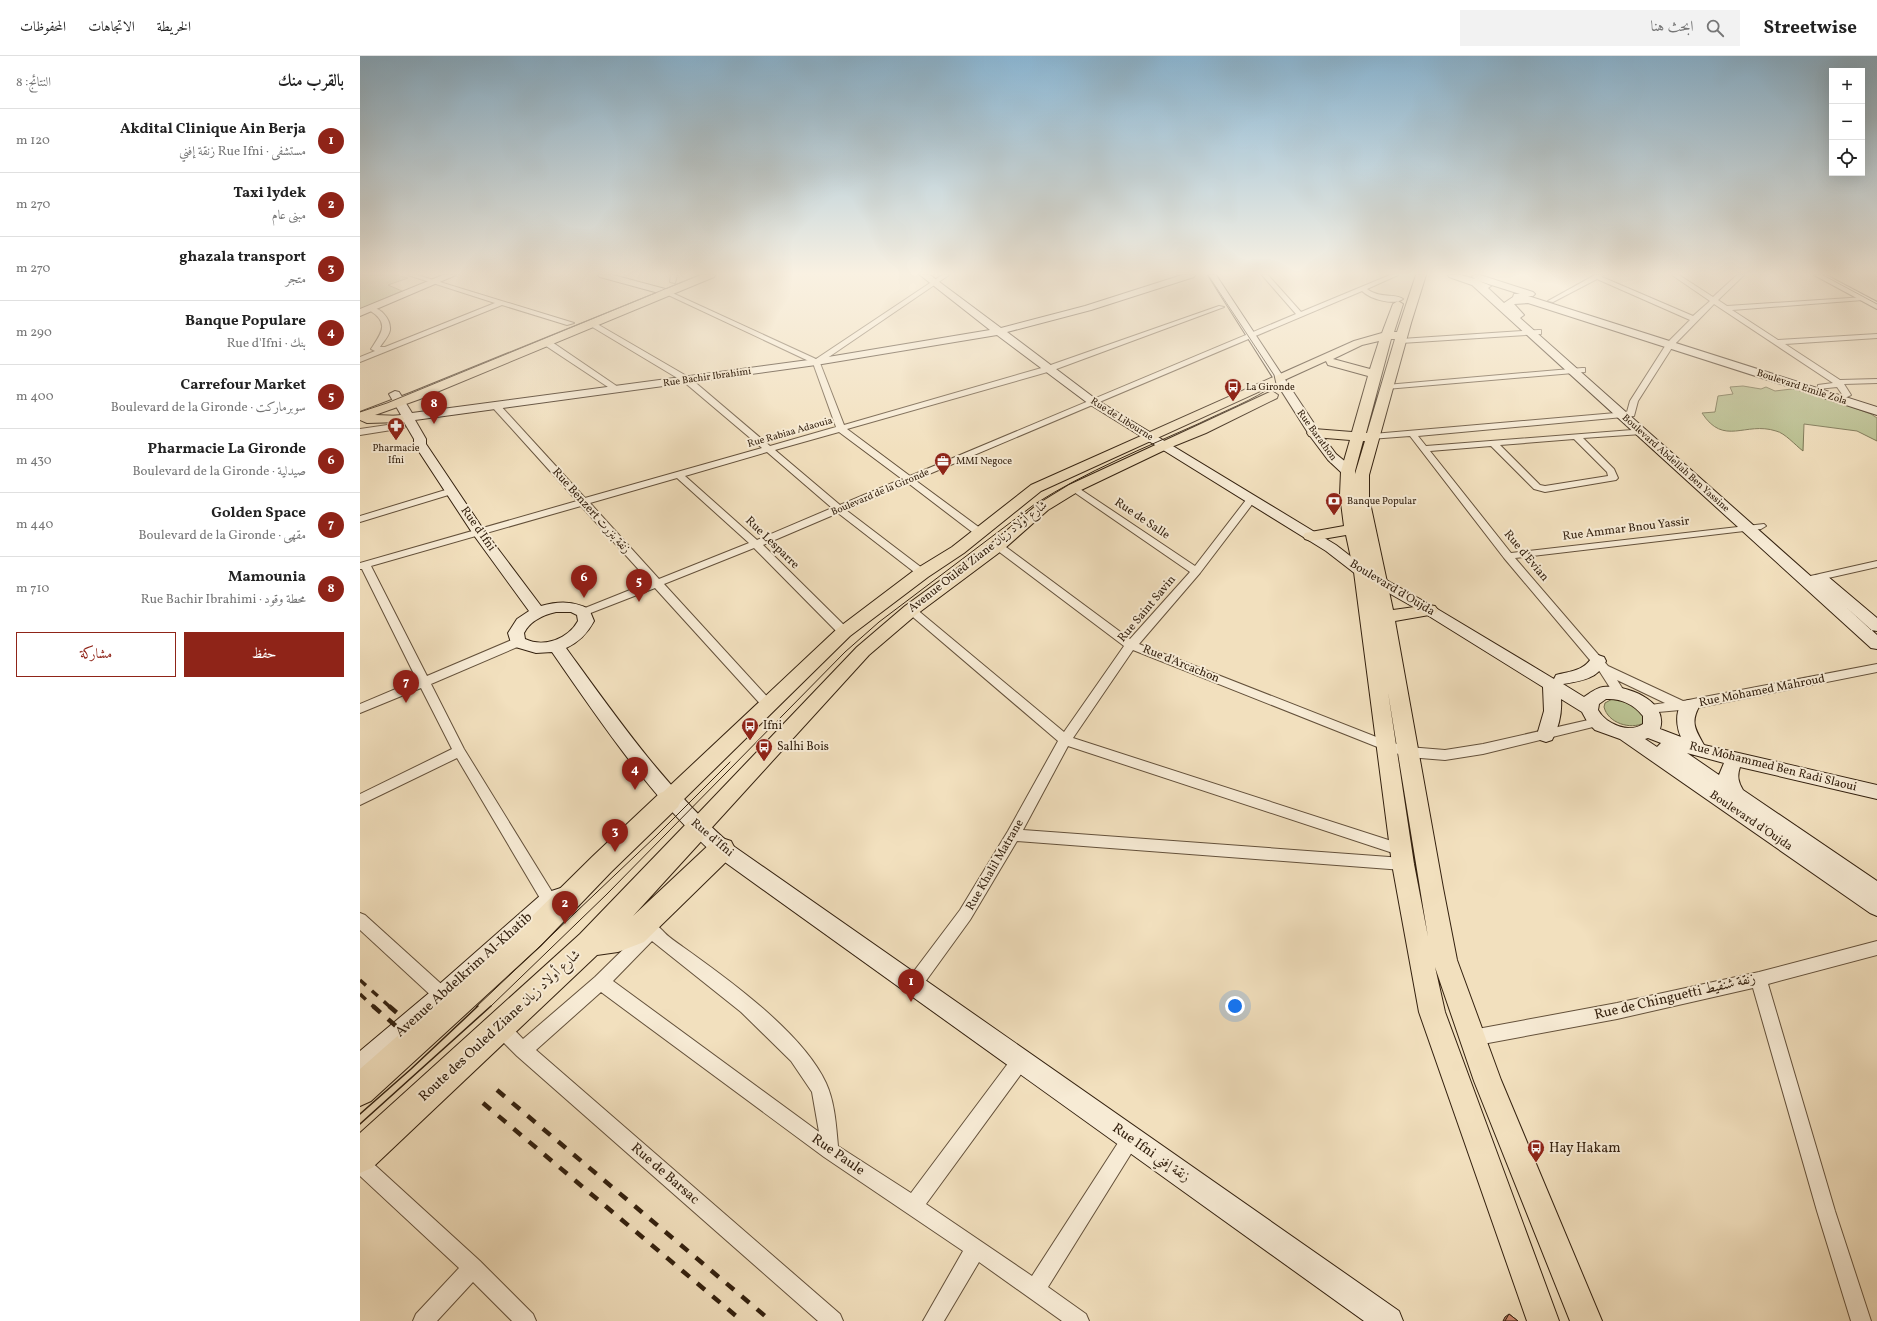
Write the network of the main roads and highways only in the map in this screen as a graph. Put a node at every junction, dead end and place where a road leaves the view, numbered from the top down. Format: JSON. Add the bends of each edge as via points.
{"nodes":[{"id":1,"x":544,"y":334,"type":"edge"},
{"id":2,"x":565,"y":334,"type":"edge"},
{"id":3,"x":1395,"y":334,"type":"edge"},
{"id":4,"x":1396,"y":334,"type":"edge"},
{"id":5,"x":1394,"y":338,"type":"junction"},
{"id":6,"x":1332,"y":362,"type":"junction"},
{"id":7,"x":1375,"y":374,"type":"junction"},
{"id":8,"x":1279,"y":382,"type":"junction"},
{"id":9,"x":392,"y":400,"type":"junction"},
{"id":10,"x":360,"y":407,"type":"edge"},
{"id":11,"x":360,"y":416,"type":"edge"},
{"id":12,"x":360,"y":419,"type":"edge"},
{"id":13,"x":404,"y":422,"type":"road end"},
{"id":14,"x":1314,"y":433,"type":"road end"},
{"id":15,"x":1366,"y":437,"type":"junction"},
{"id":16,"x":1353,"y":529,"type":"junction"},
{"id":17,"x":1311,"y":536,"type":"road end"},
{"id":18,"x":1429,"y":610,"type":"road end"},
{"id":19,"x":1384,"y":617,"type":"junction"},
{"id":20,"x":1397,"y":748,"type":"junction"},
{"id":21,"x":669,"y":800,"type":"joint"},
{"id":22,"x":697,"y":829,"type":"joint"},
{"id":23,"x":722,"y":849,"type":"road end"},
{"id":24,"x":638,"y":892,"type":"joint"},
{"id":25,"x":590,"y":943,"type":"junction"},
{"id":26,"x":360,"y":1090,"type":"edge"},
{"id":27,"x":360,"y":1156,"type":"edge"},
{"id":28,"x":1543,"y":1321,"type":"edge"},
{"id":29,"x":1586,"y":1321,"type":"edge"}],
"edges":[{"from":1,"to":9,"type":"main road"},
{"from":2,"to":9,"type":"main road"},
{"from":3,"to":5,"type":"main road"},
{"from":4,"to":5,"type":"main road"},
{"from":5,"to":6,"type":"main road","name":"Avenue Ouled Ziane شارع أولاد زيان","via":[[1363,347]]},
{"from":5,"to":7,"type":"main road"},
{"from":5,"to":8,"type":"main road","name":"Avenue Ouled Ziane شارع أولاد زيان","via":[[1358,343]]},
{"from":5,"to":15,"type":"main road","via":[[1386,387]]},
{"from":6,"to":7,"type":"main road"},
{"from":6,"to":8,"type":"main road","name":"Avenue Ouled Ziane شارع أولاد زيان","via":[[1292,382]]},
{"from":7,"to":15,"type":"main road"},
{"from":8,"to":21,"type":"main road","name":"Avenue Ouled Ziane شارع أولاد زيان","via":[[1149,436],[1044,484],[844,632]]},
{"from":8,"to":22,"type":"main road","name":"Avenue Ouled Ziane شارع أولاد زيان","via":[[1200,430],[1074,488],[1043,507],[998,546],[911,610],[863,651]]},
{"from":9,"to":10,"type":"main road"},
{"from":9,"to":11,"type":"main road"},
{"from":12,"to":13,"type":"main road"},
{"from":14,"to":15,"type":"main road"},
{"from":15,"to":16,"type":"main road","via":[[1348,471]]},
{"from":15,"to":19,"type":"main road","via":[[1362,498]]},
{"from":16,"to":17,"type":"main road"},
{"from":16,"to":20,"type":"main road"},
{"from":18,"to":19,"type":"main road"},
{"from":19,"to":20,"type":"main road"},
{"from":20,"to":28,"type":"main road","via":[[1402,857],[1432,1012]]},
{"from":20,"to":29,"type":"main road","via":[[1446,960],[1472,1038]]},
{"from":21,"to":26,"type":"highway","via":[[602,864],[561,897],[530,937]]},
{"from":22,"to":24,"type":"highway","name":"Avenue Ouled Ziane شارع أولاد زيان"},
{"from":23,"to":25,"type":"highway","via":[[649,927],[627,938]]},
{"from":24,"to":25,"type":"highway","name":"Route des Ouled Ziane شارع أولاد زيان"},
{"from":25,"to":27,"type":"highway","name":"Route des Ouled Ziane شارع أولاد زيان"}]}
